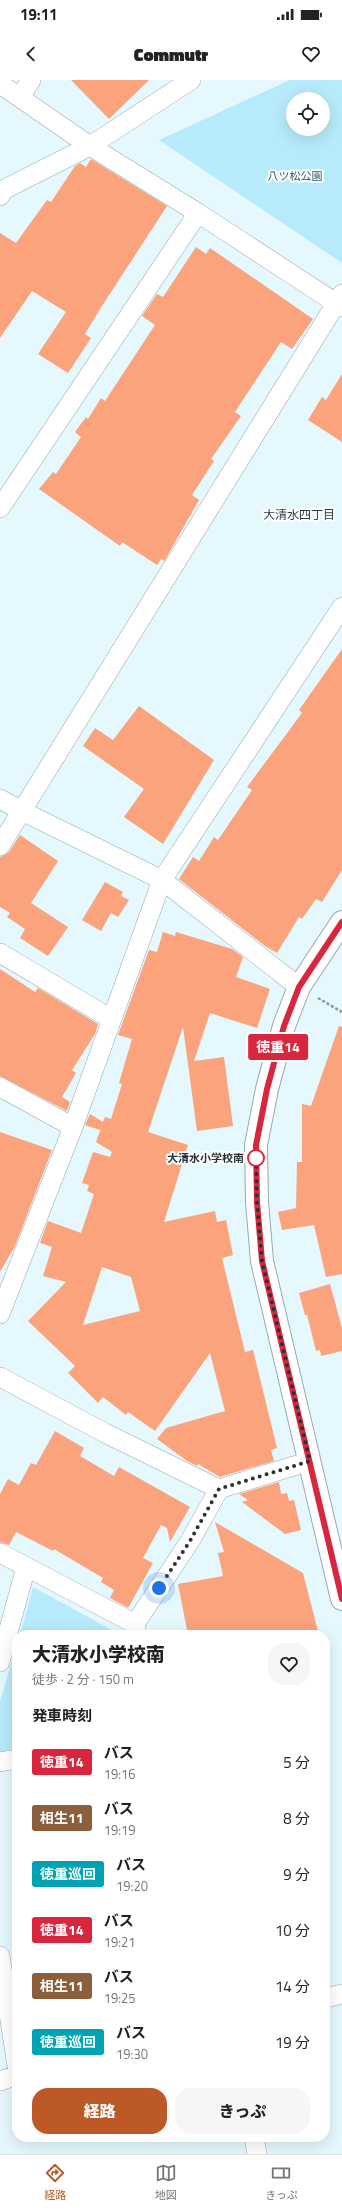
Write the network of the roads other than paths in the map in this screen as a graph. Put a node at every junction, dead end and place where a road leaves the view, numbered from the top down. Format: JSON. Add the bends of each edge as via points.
{"nodes":[{"id":1,"x":31,"y":80,"type":"edge"},
{"id":2,"x":191,"y":80,"type":"edge"},
{"id":3,"x":0,"y":84,"type":"edge"},
{"id":4,"x":20,"y":97,"type":"junction"},
{"id":5,"x":90,"y":146,"type":"junction"},
{"id":6,"x":0,"y":196,"type":"edge"},
{"id":7,"x":198,"y":213,"type":"junction"},
{"id":8,"x":340,"y":302,"type":"edge"},
{"id":9,"x":3,"y":498,"type":"edge"},
{"id":10,"x":342,"y":607,"type":"edge"},
{"id":11,"x":0,"y":799,"type":"edge"},
{"id":12,"x":22,"y":812,"type":"junction"},
{"id":13,"x":0,"y":846,"type":"edge"},
{"id":14,"x":162,"y":880,"type":"junction"},
{"id":15,"x":342,"y":922,"type":"edge"},
{"id":16,"x":0,"y":953,"type":"edge"},
{"id":17,"x":299,"y":987,"type":"junction"},
{"id":18,"x":111,"y":1019,"type":"junction"},
{"id":19,"x":0,"y":1087,"type":"edge"},
{"id":20,"x":73,"y":1127,"type":"junction"},
{"id":21,"x":0,"y":1314,"type":"edge"},
{"id":22,"x":0,"y":1377,"type":"edge"},
{"id":23,"x":310,"y":1461,"type":"junction"},
{"id":24,"x":219,"y":1489,"type":"junction"},
{"id":25,"x":335,"y":1543,"type":"edge"},
{"id":26,"x":0,"y":1553,"type":"edge"},
{"id":27,"x":26,"y":1567,"type":"junction"},
{"id":28,"x":342,"y":1599,"type":"edge"},
{"id":29,"x":136,"y":1629,"type":"edge"},
{"id":30,"x":0,"y":1662,"type":"edge"},
{"id":31,"x":12,"y":1760,"type":"edge"},
{"id":32,"x":0,"y":1762,"type":"edge"},
{"id":33,"x":0,"y":1956,"type":"edge"},
{"id":34,"x":342,"y":1994,"type":"edge"},
{"id":35,"x":330,"y":1997,"type":"edge"},
{"id":36,"x":12,"y":2034,"type":"edge"},
{"id":37,"x":12,"y":2077,"type":"edge"},
{"id":38,"x":0,"y":2081,"type":"edge"},
{"id":39,"x":255,"y":2142,"type":"edge"},
{"id":40,"x":257,"y":2154,"type":"edge"}],
"edges":[{"from":1,"to":4,"type":"street"},
{"from":2,"to":5,"type":"street"},
{"from":3,"to":4,"type":"street"},
{"from":4,"to":5,"type":"street"},
{"from":5,"to":6,"type":"street","via":[[3,190]]},
{"from":5,"to":7,"type":"street"},
{"from":7,"to":8,"type":"street"},
{"from":7,"to":9,"type":"street"},
{"from":8,"to":12,"type":"street"},
{"from":10,"to":14,"type":"street"},
{"from":11,"to":12,"type":"street"},
{"from":12,"to":13,"type":"street"},
{"from":12,"to":14,"type":"street"},
{"from":14,"to":17,"type":"street"},
{"from":14,"to":18,"type":"street"},
{"from":15,"to":17,"type":"street"},
{"from":16,"to":18,"type":"street"},
{"from":17,"to":23,"type":"street","via":[[284,1026],[267,1089],[256,1145],[257,1202],[262,1261]]},
{"from":18,"to":20,"type":"street"},
{"from":19,"to":20,"type":"street"},
{"from":20,"to":21,"type":"street"},
{"from":22,"to":24,"type":"street","via":[[105,1433]]},
{"from":23,"to":24,"type":"street"},
{"from":23,"to":25,"type":"street"},
{"from":24,"to":29,"type":"street"},
{"from":25,"to":28,"type":"street"},
{"from":26,"to":27,"type":"street"},
{"from":27,"to":29,"type":"street"},
{"from":27,"to":30,"type":"street"},
{"from":31,"to":32,"type":"street"},
{"from":33,"to":36,"type":"street"},
{"from":34,"to":35,"type":"street"},
{"from":37,"to":38,"type":"street"},
{"from":39,"to":40,"type":"street"}]}
